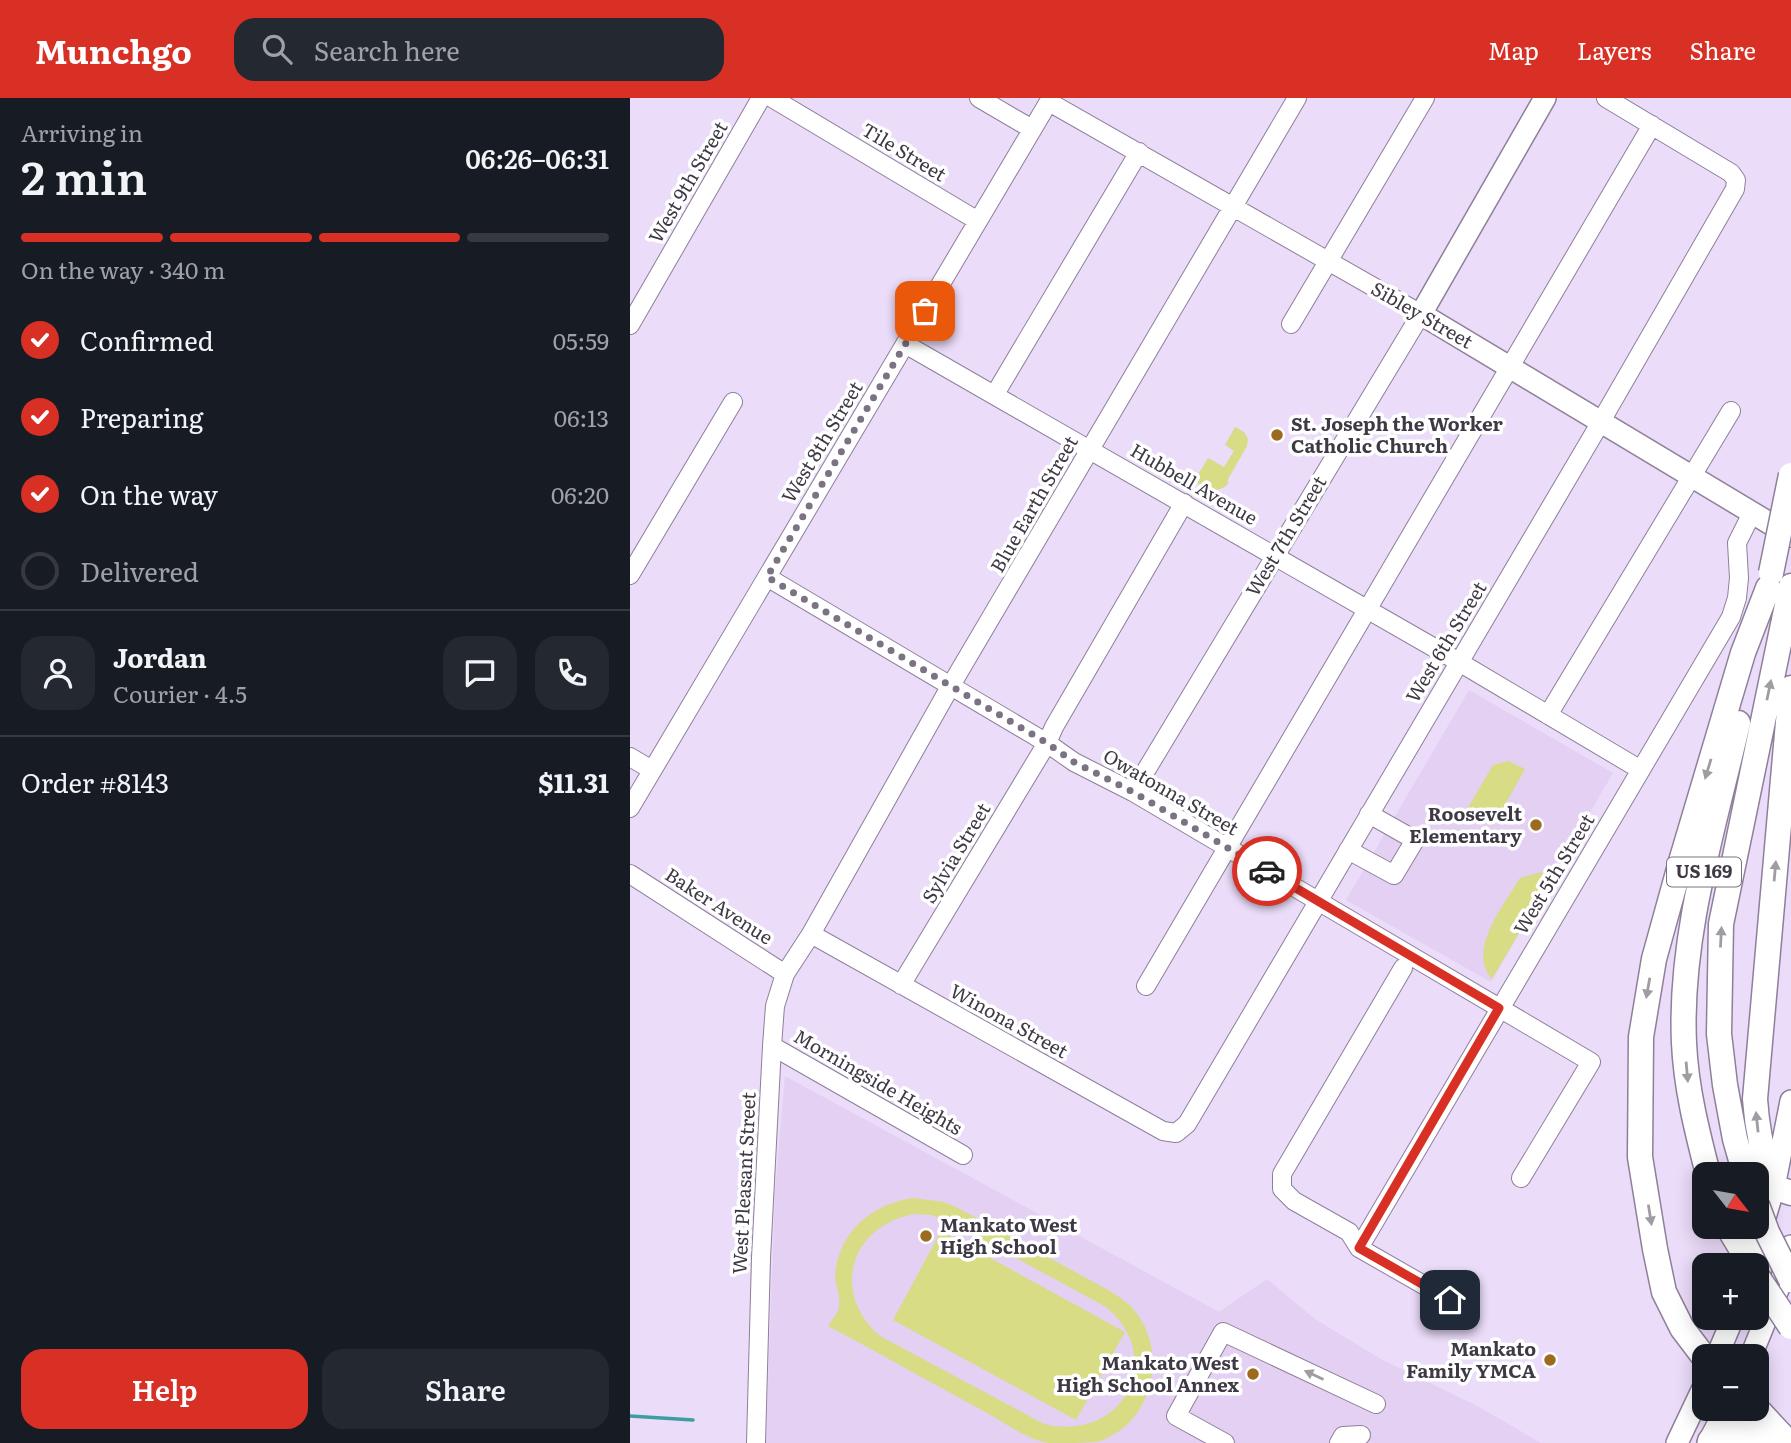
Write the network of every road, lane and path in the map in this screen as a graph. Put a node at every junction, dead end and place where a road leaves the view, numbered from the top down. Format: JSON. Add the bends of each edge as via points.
{"nodes":[{"id":1,"x":761,"y":98,"type":"edge"},
{"id":2,"x":772,"y":98,"type":"edge"},
{"id":3,"x":979,"y":98,"type":"edge"},
{"id":4,"x":1297,"y":98,"type":"edge"},
{"id":5,"x":1425,"y":98,"type":"edge"},
{"id":6,"x":1545,"y":98,"type":"edge"},
{"id":7,"x":1606,"y":98,"type":"edge"},
{"id":8,"x":1050,"y":100,"type":"edge"},
{"id":9,"x":1652,"y":125,"type":"junction"},
{"id":10,"x":1032,"y":129,"type":"junction"},
{"id":11,"x":1139,"y":152,"type":"junction"},
{"id":12,"x":1234,"y":206,"type":"junction"},
{"id":13,"x":978,"y":221,"type":"junction"},
{"id":14,"x":1329,"y":261,"type":"junction"},
{"id":15,"x":1421,"y":314,"type":"junction"},
{"id":16,"x":1291,"y":324,"type":"dead end"},
{"id":17,"x":630,"y":325,"type":"edge"},
{"id":18,"x":905,"y":344,"type":"junction"},
{"id":19,"x":1509,"y":366,"type":"junction"},
{"id":20,"x":995,"y":394,"type":"junction"},
{"id":21,"x":733,"y":402,"type":"dead end"},
{"id":22,"x":1731,"y":411,"type":"dead end"},
{"id":23,"x":1601,"y":421,"type":"junction"},
{"id":24,"x":1090,"y":448,"type":"junction"},
{"id":25,"x":1791,"y":475,"type":"edge"},
{"id":26,"x":1693,"y":476,"type":"junction"},
{"id":27,"x":1184,"y":503,"type":"junction"},
{"id":28,"x":1752,"y":513,"type":"junction"},
{"id":29,"x":1791,"y":536,"type":"edge"},
{"id":30,"x":1274,"y":555,"type":"junction"},
{"id":31,"x":630,"y":575,"type":"edge"},
{"id":32,"x":767,"y":577,"type":"junction"},
{"id":33,"x":1780,"y":584,"type":"edge"},
{"id":34,"x":1367,"y":609,"type":"junction"},
{"id":35,"x":1460,"y":662,"type":"junction"},
{"id":36,"x":950,"y":687,"type":"junction"},
{"id":37,"x":1791,"y":688,"type":"edge"},
{"id":38,"x":1548,"y":715,"type":"junction"},
{"id":39,"x":1047,"y":743,"type":"junction"},
{"id":40,"x":630,"y":757,"type":"edge"},
{"id":41,"x":1641,"y":770,"type":"junction"},
{"id":42,"x":652,"y":771,"type":"junction"},
{"id":43,"x":1133,"y":792,"type":"junction"},
{"id":44,"x":630,"y":808,"type":"edge"},
{"id":45,"x":1369,"y":814,"type":"junction"},
{"id":46,"x":1228,"y":848,"type":"junction"},
{"id":47,"x":1348,"y":850,"type":"junction"},
{"id":48,"x":630,"y":874,"type":"edge"},
{"id":49,"x":1318,"y":901,"type":"junction"},
{"id":50,"x":811,"y":934,"type":"junction"},
{"id":51,"x":1403,"y":968,"type":"dead end"},
{"id":52,"x":785,"y":974,"type":"junction"},
{"id":53,"x":901,"y":985,"type":"junction"},
{"id":54,"x":1146,"y":986,"type":"dead end"},
{"id":55,"x":1499,"y":1008,"type":"junction"},
{"id":56,"x":772,"y":1046,"type":"junction"},
{"id":57,"x":1791,"y":1101,"type":"edge"},
{"id":58,"x":1187,"y":1124,"type":"joint"},
{"id":59,"x":963,"y":1155,"type":"dead end"},
{"id":60,"x":1706,"y":1162,"type":"edge"},
{"id":61,"x":1742,"y":1162,"type":"edge"},
{"id":62,"x":1521,"y":1178,"type":"dead end"},
{"id":63,"x":1785,"y":1194,"type":"edge"},
{"id":64,"x":1769,"y":1235,"type":"edge"},
{"id":65,"x":1359,"y":1248,"type":"junction"},
{"id":66,"x":1757,"y":1253,"type":"edge"},
{"id":67,"x":1790,"y":1262,"type":"edge"},
{"id":68,"x":1769,"y":1294,"type":"edge"},
{"id":69,"x":1450,"y":1300,"type":"dead end"},
{"id":70,"x":1791,"y":1327,"type":"edge"},
{"id":71,"x":1694,"y":1344,"type":"edge"},
{"id":72,"x":1756,"y":1344,"type":"edge"},
{"id":73,"x":1376,"y":1404,"type":"dead end"},
{"id":74,"x":1692,"y":1411,"type":"edge"},
{"id":75,"x":1720,"y":1421,"type":"edge"},
{"id":76,"x":1767,"y":1421,"type":"edge"},
{"id":77,"x":1362,"y":1435,"type":"dead end"},
{"id":78,"x":1709,"y":1442,"type":"edge"},
{"id":79,"x":756,"y":1443,"type":"edge"},
{"id":80,"x":1224,"y":1443,"type":"edge"},
{"id":81,"x":1339,"y":1443,"type":"edge"},
{"id":82,"x":1677,"y":1443,"type":"edge"},
{"id":83,"x":1787,"y":1443,"type":"edge"}],
"edges":[{"from":1,"to":17,"type":"street","name":"West 9th Street"},
{"from":2,"to":13,"type":"street","name":"Tile Street"},
{"from":3,"to":10,"type":"street"},
{"from":4,"to":12,"type":"street","name":"Blue Earth Street"},
{"from":5,"to":14,"type":"street"},
{"from":6,"to":15,"type":"main road","name":"West 7th Street"},
{"from":7,"to":9,"type":"street"},
{"from":8,"to":10,"type":"street","name":"West 8th Street"},
{"from":8,"to":11,"type":"street","name":"Sibley Street"},
{"from":9,"to":19,"type":"street"},
{"from":9,"to":23,"type":"street","name":"West 6th Street","via":[[1731,173],[1735,189]]},
{"from":10,"to":13,"type":"street","name":"West 8th Street"},
{"from":11,"to":12,"type":"street","name":"Sibley Street"},
{"from":11,"to":20,"type":"street"},
{"from":12,"to":14,"type":"street","name":"Sibley Street"},
{"from":12,"to":24,"type":"street","name":"Blue Earth Street"},
{"from":13,"to":18,"type":"street","name":"West 8th Street"},
{"from":14,"to":15,"type":"street","name":"Sibley Street"},
{"from":14,"to":16,"type":"street"},
{"from":15,"to":19,"type":"main road","name":"Sibley Street"},
{"from":15,"to":30,"type":"street","name":"West 7th Street"},
{"from":18,"to":20,"type":"street","name":"Hubbell Avenue"},
{"from":18,"to":32,"type":"street","name":"West 8th Street"},
{"from":19,"to":23,"type":"main road","name":"Sibley Street"},
{"from":19,"to":34,"type":"street"},
{"from":20,"to":24,"type":"street","name":"Hubbell Avenue"},
{"from":21,"to":31,"type":"street"},
{"from":22,"to":26,"type":"street"},
{"from":23,"to":26,"type":"main road","name":"Sibley Street"},
{"from":23,"to":35,"type":"street","name":"West 6th Street"},
{"from":24,"to":27,"type":"street","name":"Hubbell Avenue"},
{"from":24,"to":36,"type":"street","name":"Blue Earth Street"},
{"from":25,"to":33,"type":"highway","number":"US 169","bridge":true},
{"from":26,"to":28,"type":"main road","name":"Sibley Street"},
{"from":26,"to":38,"type":"street"},
{"from":27,"to":30,"type":"street","name":"Hubbell Avenue"},
{"from":27,"to":39,"type":"street","name":"Sylvia Street"},
{"from":28,"to":29,"type":"main road","name":"Sibley Street"},
{"from":28,"to":41,"type":"street","name":"West 5th Street","via":[[1737,543],[1739,578],[1731,617]]},
{"from":30,"to":34,"type":"street","name":"Hubbell Avenue"},
{"from":30,"to":43,"type":"street","name":"West 7th Street"},
{"from":32,"to":36,"type":"street","name":"Owatonna Street"},
{"from":32,"to":42,"type":"street","name":"West 8th Street"},
{"from":33,"to":60,"type":"highway","number":"US 169","one_way":true,"via":[[1691,931],[1684,1042],[1688,1090]]},
{"from":61,"to":33,"type":"highway","number":"US 169","one_way":true,"via":[[1719,1034],[1721,924]]},
{"from":33,"to":71,"type":"highway","one_way":true,"via":[[1743,653],[1654,959],[1641,1037],[1640,1157],[1657,1259],[1664,1292]]},
{"from":34,"to":35,"type":"street","name":"Hubbell Avenue"},
{"from":34,"to":46,"type":"street"},
{"from":35,"to":38,"type":"street","name":"Hubbell Avenue"},
{"from":35,"to":45,"type":"street","name":"West 6th Street"},
{"from":36,"to":39,"type":"street","name":"Owatonna Street"},
{"from":36,"to":50,"type":"street","name":"Blue Earth Street"},
{"from":63,"to":37,"type":"highway","one_way":true,"via":[[1765,1162],[1755,1099]]},
{"from":38,"to":41,"type":"street","name":"Hubbell Avenue"},
{"from":39,"to":43,"type":"street","name":"Owatonna Street"},
{"from":39,"to":53,"type":"street","name":"Sylvia Street"},
{"from":40,"to":42,"type":"street"},
{"from":41,"to":55,"type":"street","name":"West 5th Street"},
{"from":42,"to":44,"type":"street","name":"West 8th Street"},
{"from":43,"to":46,"type":"street","name":"Owatonna Street"},
{"from":45,"to":47,"type":"street","name":"West 6th Street"},
{"from":45,"to":47,"type":"street","via":[[1415,841],[1394,875]]},
{"from":46,"to":49,"type":"street","name":"Owatonna Street"},
{"from":46,"to":54,"type":"street"},
{"from":47,"to":49,"type":"street","name":"West 6th Street"},
{"from":48,"to":52,"type":"street","name":"Baker Avenue"},
{"from":49,"to":55,"type":"street","name":"Owatonna Street"},
{"from":49,"to":58,"type":"street","name":"West 6th Street"},
{"from":50,"to":52,"type":"street","name":"West Pleasant Street"},
{"from":50,"to":53,"type":"street","name":"Winona Street"},
{"from":51,"to":65,"type":"street","via":[[1282,1174],[1282,1189],[1294,1201],[1349,1232]]},
{"from":52,"to":56,"type":"street","name":"West Pleasant Street","via":[[775,1006]]},
{"from":53,"to":58,"type":"street","name":"Winona Street","via":[[1163,1132],[1176,1133]]},
{"from":55,"to":62,"type":"street","name":"Owatonna Street","via":[[1591,1062]]},
{"from":55,"to":65,"type":"street","name":"West 5th Street"},
{"from":56,"to":59,"type":"street","name":"Morningside Heights"},
{"from":56,"to":79,"type":"street","name":"West Pleasant Street"},
{"from":57,"to":63,"type":"main road"},
{"from":63,"to":66,"type":"main road"},
{"from":64,"to":67,"type":"highway","bridge":true},
{"from":65,"to":69,"type":"street"},
{"from":67,"to":72,"type":"main road"},
{"from":68,"to":70,"type":"highway","bridge":true},
{"from":73,"to":80,"type":"street","one_way":true,"via":[[1223,1332],[1176,1416]]},
{"from":74,"to":82,"type":"main road"},
{"from":75,"to":78,"type":"main road"},
{"from":76,"to":83,"type":"highway"},
{"from":77,"to":81,"type":"street","via":[[1343,1436]]},
{"from":78,"to":83,"type":"highway","via":[[1746,1429]]}]}
